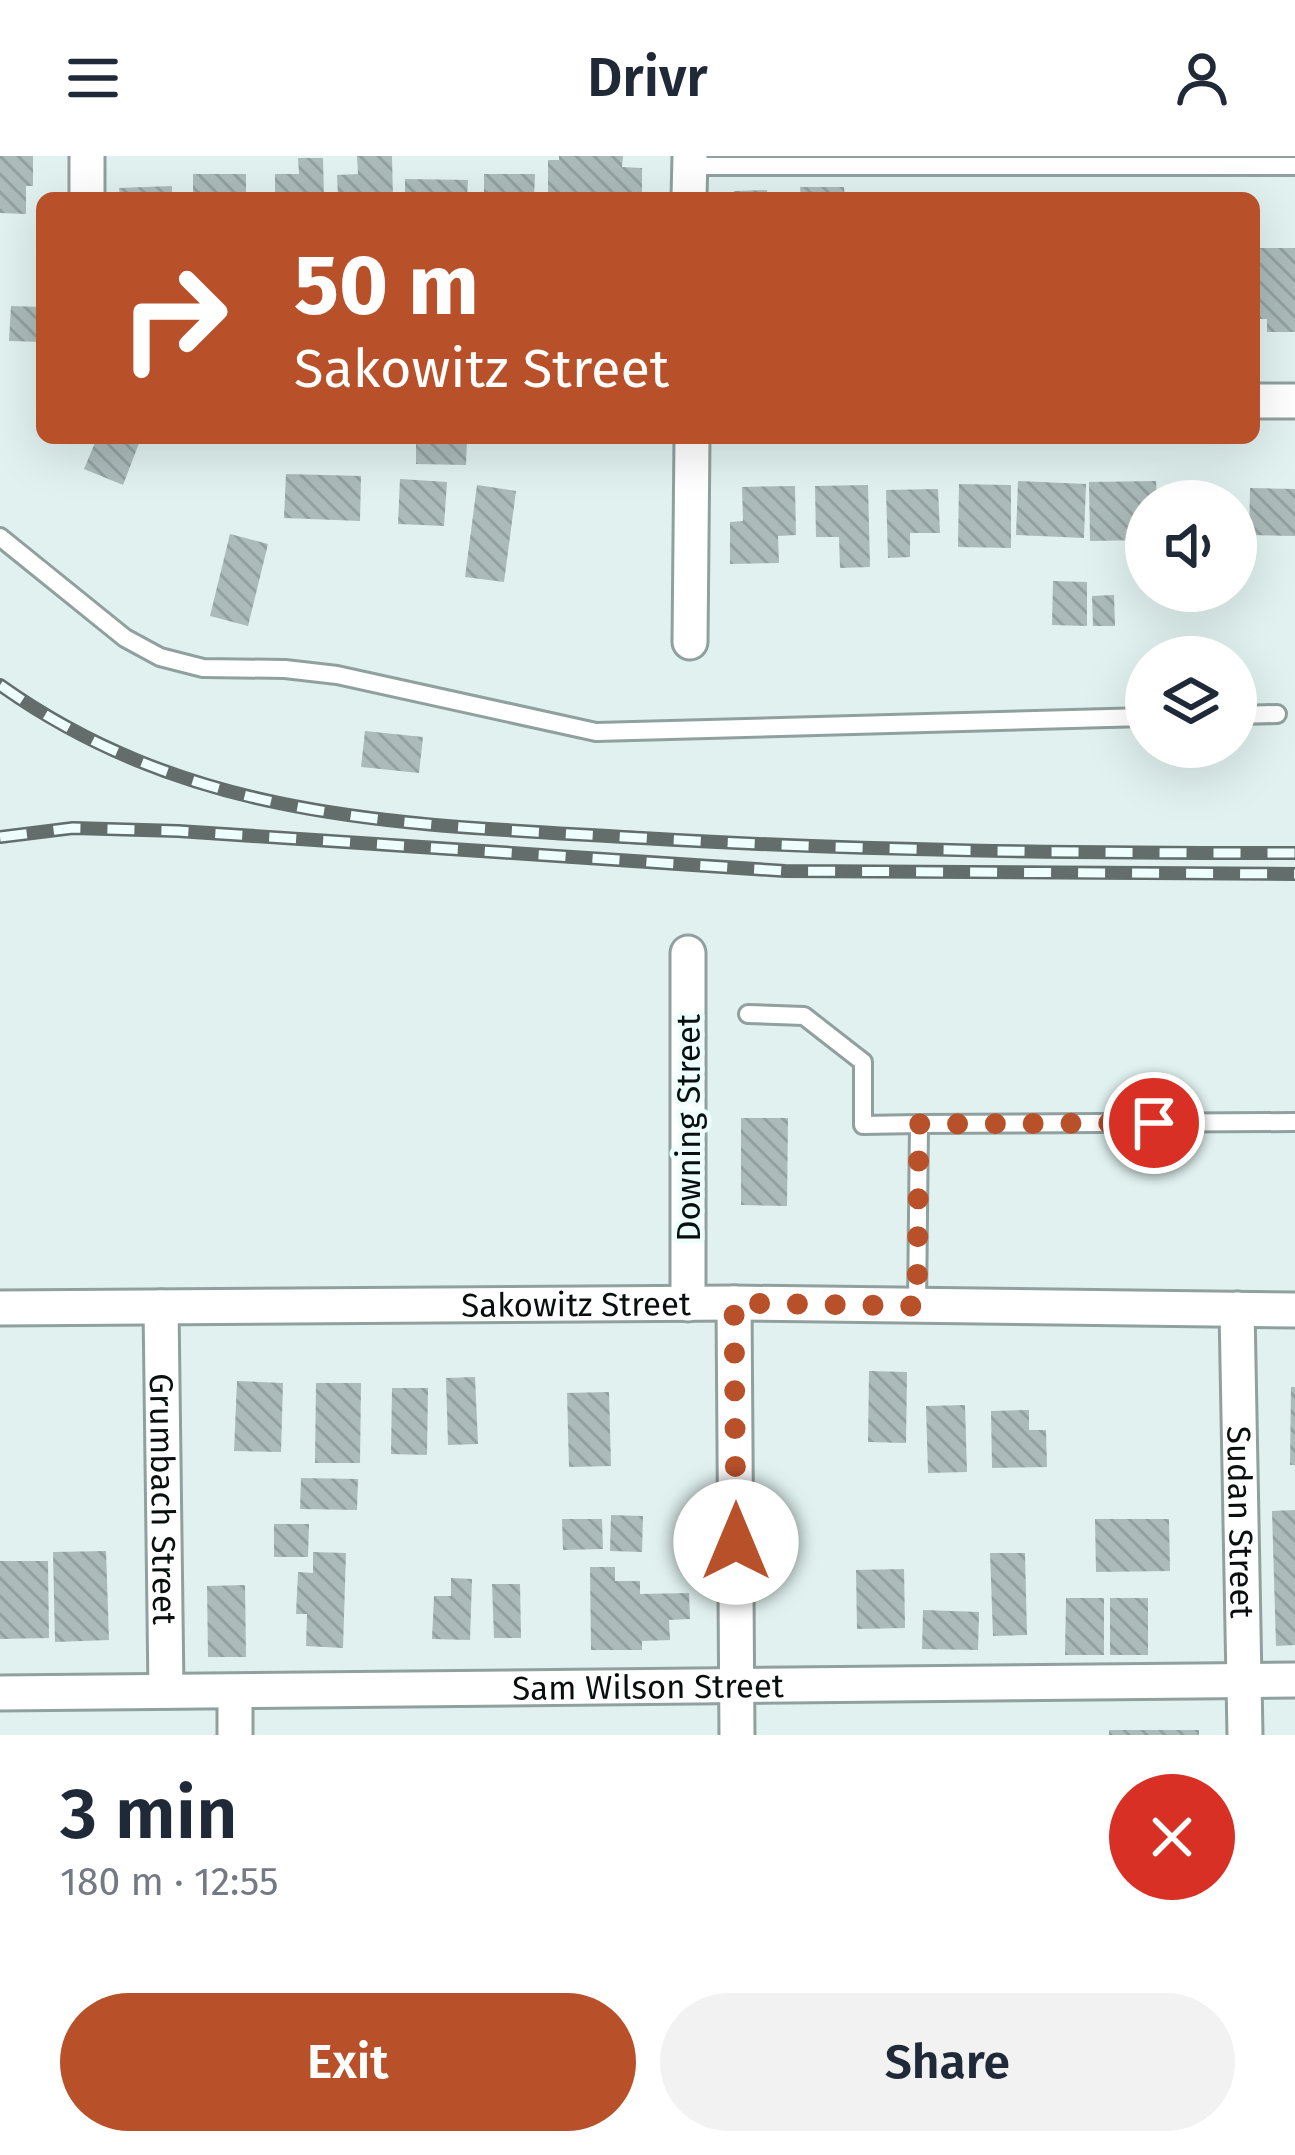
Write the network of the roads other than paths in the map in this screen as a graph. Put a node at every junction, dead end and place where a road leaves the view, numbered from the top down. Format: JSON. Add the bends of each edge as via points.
{"nodes":[{"id":1,"x":87,"y":156,"type":"edge"},
{"id":2,"x":1295,"y":166,"type":"edge"},
{"id":3,"x":690,"y":173,"type":"edge"},
{"id":4,"x":86,"y":192,"type":"edge"},
{"id":5,"x":1260,"y":401,"type":"edge"},
{"id":6,"x":1295,"y":401,"type":"edge"},
{"id":7,"x":692,"y":444,"type":"edge"},
{"id":8,"x":0,"y":538,"type":"edge"},
{"id":9,"x":690,"y":642,"type":"dead end"},
{"id":10,"x":1257,"y":714,"type":"edge"},
{"id":11,"x":1277,"y":714,"type":"dead end"},
{"id":12,"x":1125,"y":718,"type":"edge"},
{"id":13,"x":688,"y":953,"type":"dead end"},
{"id":14,"x":748,"y":1014,"type":"dead end"},
{"id":15,"x":1295,"y":1122,"type":"edge"},
{"id":16,"x":919,"y":1124,"type":"junction"},
{"id":17,"x":734,"y":1303,"type":"junction"},
{"id":18,"x":688,"y":1304,"type":"junction"},
{"id":19,"x":917,"y":1306,"type":"junction"},
{"id":20,"x":161,"y":1307,"type":"junction"},
{"id":21,"x":0,"y":1308,"type":"edge"},
{"id":22,"x":1237,"y":1309,"type":"junction"},
{"id":23,"x":1295,"y":1310,"type":"edge"},
{"id":24,"x":1295,"y":1680,"type":"edge"},
{"id":25,"x":1244,"y":1681,"type":"junction"},
{"id":26,"x":737,"y":1686,"type":"junction"},
{"id":27,"x":166,"y":1691,"type":"junction"},
{"id":28,"x":0,"y":1693,"type":"edge"},
{"id":29,"x":235,"y":1693,"type":"junction"},
{"id":30,"x":236,"y":1735,"type":"edge"},
{"id":31,"x":737,"y":1735,"type":"edge"},
{"id":32,"x":1245,"y":1735,"type":"edge"}],
"edges":[{"from":1,"to":4,"type":"street"},
{"from":2,"to":3,"type":"lane"},
{"from":5,"to":6,"type":"street"},
{"from":7,"to":9,"type":"street"},
{"from":8,"to":12,"type":"lane","via":[[160,657],[203,668],[337,675],[596,732]]},
{"from":10,"to":11,"type":"lane"},
{"from":13,"to":18,"type":"street","name":"Downing Street"},
{"from":14,"to":16,"type":"lane","via":[[803,1016],[863,1061],[863,1125]]},
{"from":15,"to":16,"type":"lane"},
{"from":16,"to":19,"type":"lane"},
{"from":17,"to":18,"type":"street","name":"Sakowitz Street"},
{"from":17,"to":19,"type":"street","name":"Sakowitz Street"},
{"from":17,"to":26,"type":"street"},
{"from":18,"to":20,"type":"street","name":"Sakowitz Street"},
{"from":19,"to":22,"type":"street","name":"Sakowitz Street"},
{"from":20,"to":21,"type":"street","name":"Sakowitz Street"},
{"from":20,"to":27,"type":"street","name":"Grumbach Street"},
{"from":22,"to":23,"type":"street","name":"Sakowitz Street"},
{"from":22,"to":25,"type":"street","name":"Sudan Street"},
{"from":24,"to":25,"type":"street","name":"Sam Wilson Street"},
{"from":25,"to":26,"type":"street","name":"Sam Wilson Street"},
{"from":25,"to":32,"type":"street","name":"Sudan Street"},
{"from":26,"to":29,"type":"street","name":"Sam Wilson Street"},
{"from":26,"to":31,"type":"street"},
{"from":27,"to":28,"type":"street","name":"Sam Wilson Street"},
{"from":27,"to":29,"type":"street","name":"Sam Wilson Street"},
{"from":29,"to":30,"type":"street"}]}
